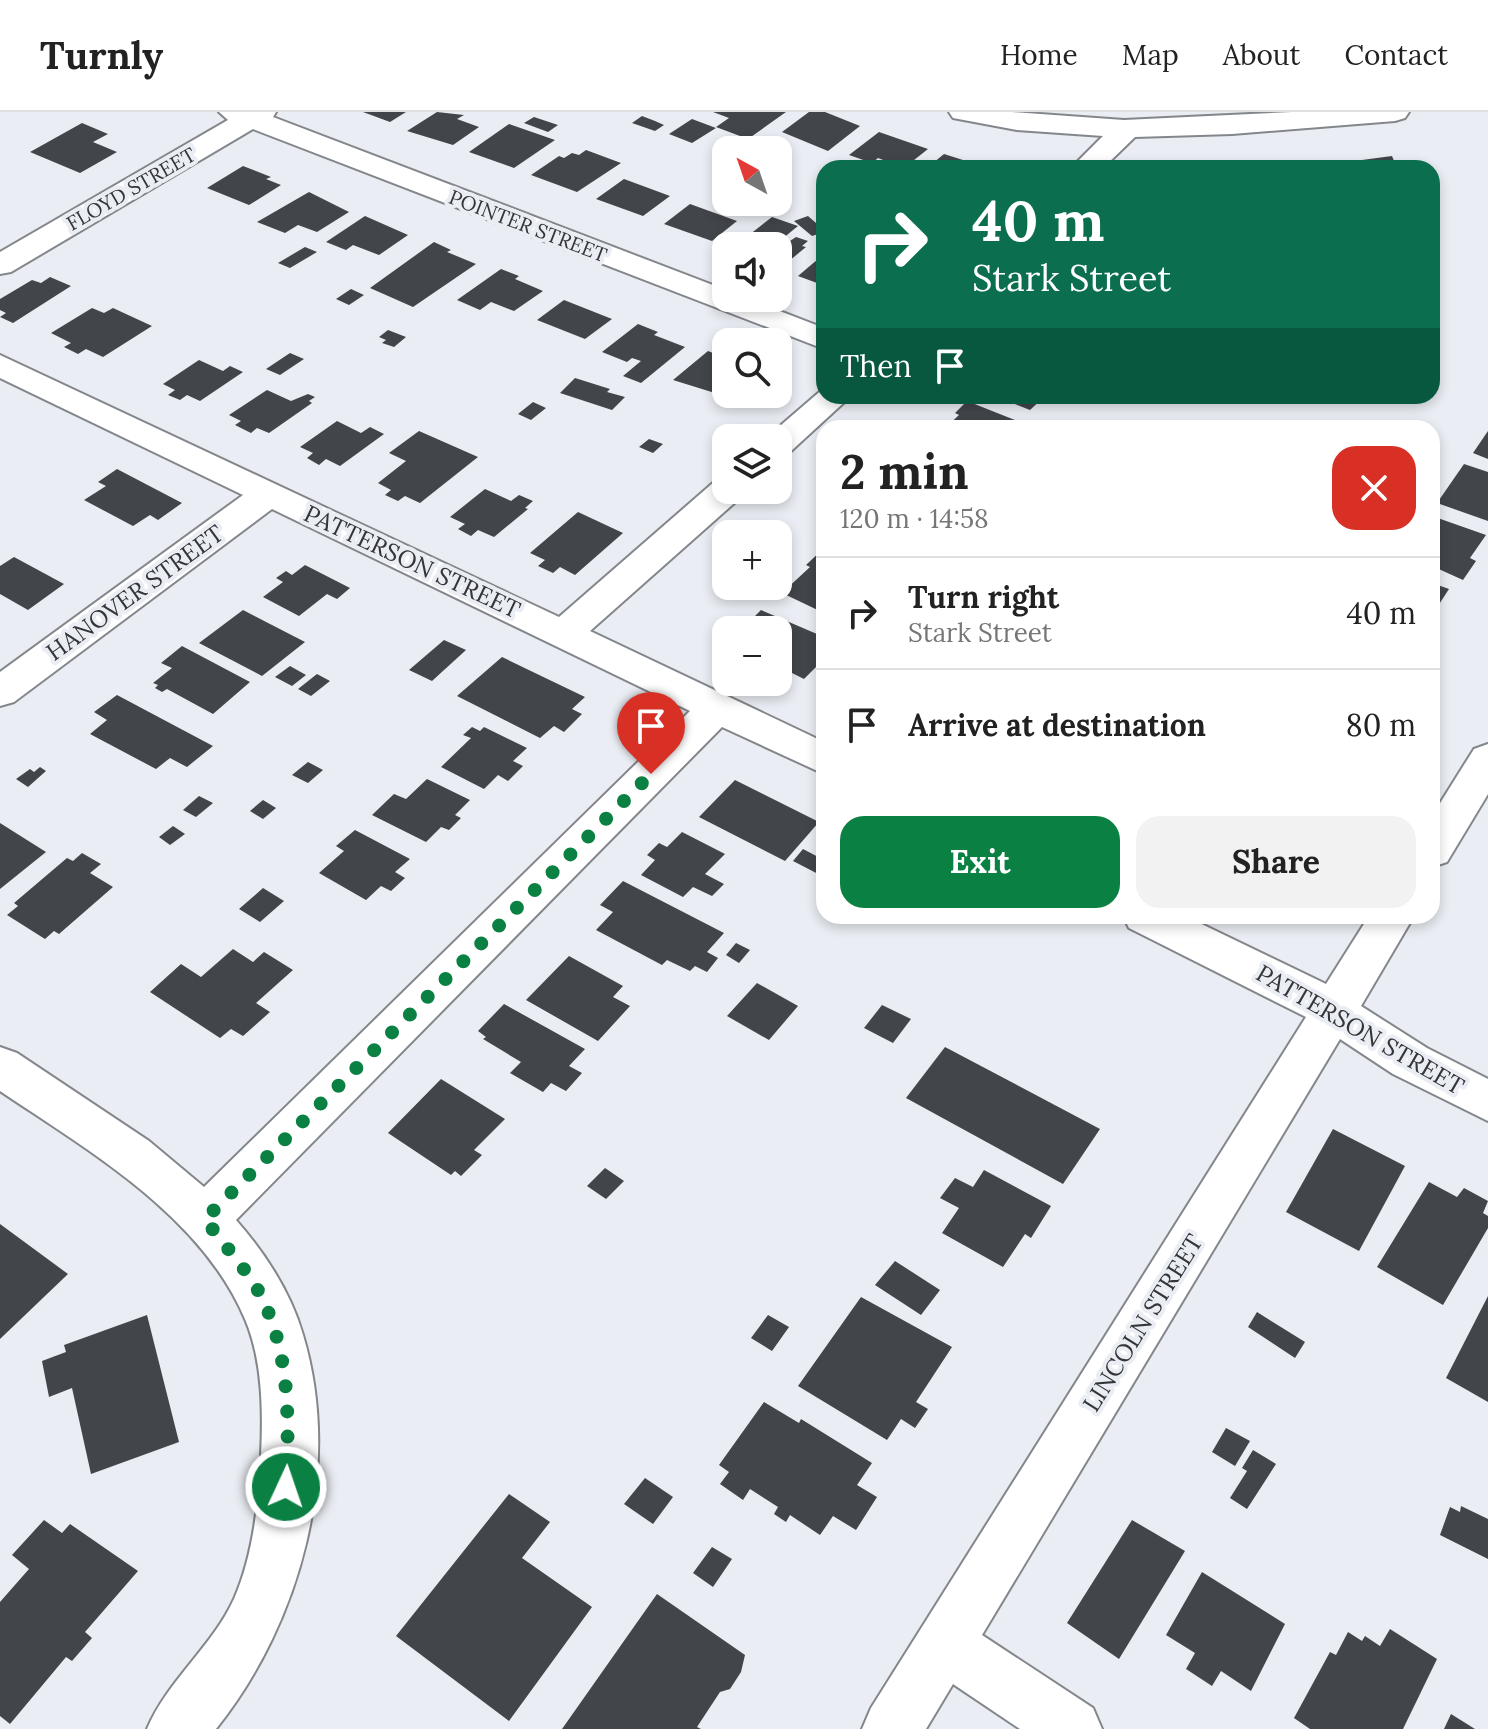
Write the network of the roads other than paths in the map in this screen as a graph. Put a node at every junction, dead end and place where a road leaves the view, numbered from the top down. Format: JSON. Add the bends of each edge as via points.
{"nodes":[{"id":1,"x":963,"y":112,"type":"edge"},
{"id":2,"x":1395,"y":112,"type":"edge"},
{"id":3,"x":249,"y":114,"type":"edge"},
{"id":4,"x":1125,"y":131,"type":"junction"},
{"id":5,"x":1094,"y":160,"type":"edge"},
{"id":6,"x":0,"y":265,"type":"edge"},
{"id":7,"x":816,"y":336,"type":"edge"},
{"id":8,"x":0,"y":365,"type":"edge"},
{"id":9,"x":825,"y":404,"type":"edge"},
{"id":10,"x":792,"y":433,"type":"edge"},
{"id":11,"x":269,"y":494,"type":"junction"},
{"id":12,"x":712,"y":503,"type":"edge"},
{"id":13,"x":563,"y":634,"type":"junction"},
{"id":14,"x":0,"y":692,"type":"edge"},
{"id":15,"x":718,"y":707,"type":"junction"},
{"id":16,"x":816,"y":755,"type":"edge"},
{"id":17,"x":1488,"y":759,"type":"edge"},
{"id":18,"x":1440,"y":838,"type":"edge"},
{"id":19,"x":1161,"y":924,"type":"edge"},
{"id":20,"x":1387,"y":924,"type":"edge"},
{"id":21,"x":1334,"y":1012,"type":"junction"},
{"id":22,"x":0,"y":1066,"type":"edge"},
{"id":23,"x":1488,"y":1101,"type":"edge"},
{"id":24,"x":205,"y":1219,"type":"junction"},
{"id":25,"x":944,"y":1644,"type":"junction"},
{"id":26,"x":196,"y":1723,"type":"edge"},
{"id":27,"x":892,"y":1729,"type":"edge"},
{"id":28,"x":1072,"y":1729,"type":"edge"}],
"edges":[{"from":1,"to":4,"type":"street","via":[[1037,125]]},
{"from":2,"to":4,"type":"street"},
{"from":3,"to":6,"type":"street","name":"FLOYD STREET"},
{"from":3,"to":7,"type":"street","name":"POINTER STREET"},
{"from":4,"to":5,"type":"street"},
{"from":8,"to":11,"type":"street","name":"PATTERSON STREET"},
{"from":9,"to":10,"type":"street"},
{"from":11,"to":13,"type":"street","name":"PATTERSON STREET"},
{"from":11,"to":14,"type":"street","name":"HANOVER STREET"},
{"from":12,"to":13,"type":"street"},
{"from":13,"to":15,"type":"street","name":"PATTERSON STREET"},
{"from":15,"to":16,"type":"street","name":"PATTERSON STREET"},
{"from":15,"to":24,"type":"street"},
{"from":17,"to":18,"type":"street"},
{"from":19,"to":21,"type":"street","name":"PATTERSON STREET"},
{"from":20,"to":21,"type":"street","name":"LINCOLN STREET"},
{"from":21,"to":23,"type":"street","name":"PATTERSON STREET","via":[[1410,1061]]},
{"from":21,"to":25,"type":"street","name":"LINCOLN STREET"},
{"from":22,"to":24,"type":"street","via":[[144,1162]]},
{"from":24,"to":26,"type":"street","via":[[259,1292],[277,1336],[289,1411],[284,1512],[260,1604]]},
{"from":25,"to":27,"type":"street","name":"LINCOLN STREET"},
{"from":25,"to":28,"type":"street"}]}
